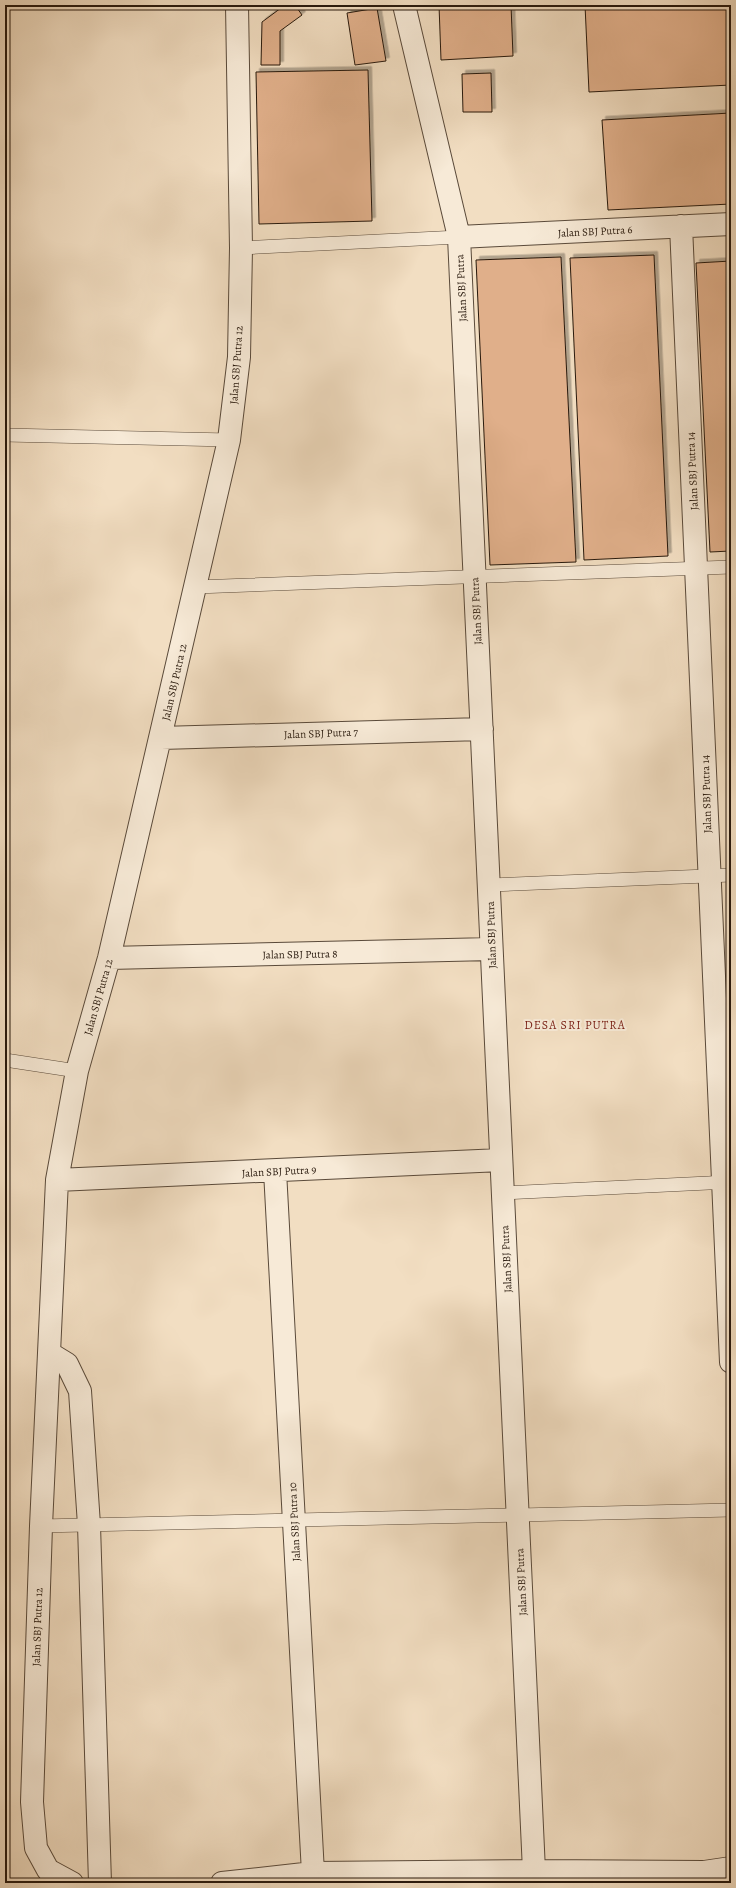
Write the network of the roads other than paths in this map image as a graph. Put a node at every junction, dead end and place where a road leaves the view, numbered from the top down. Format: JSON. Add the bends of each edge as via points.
{"nodes":[{"id":1,"x":237,"y":5,"type":"edge"},
{"id":2,"x":404,"y":5,"type":"edge"},
{"id":3,"x":731,"y":224,"type":"edge"},
{"id":4,"x":682,"y":226,"type":"junction"},
{"id":5,"x":459,"y":237,"type":"junction"},
{"id":6,"x":242,"y":248,"type":"junction"},
{"id":7,"x":5,"y":435,"type":"edge"},
{"id":8,"x":230,"y":440,"type":"junction"},
{"id":9,"x":731,"y":567,"type":"edge"},
{"id":10,"x":696,"y":568,"type":"junction"},
{"id":11,"x":474,"y":577,"type":"junction"},
{"id":12,"x":196,"y":587,"type":"junction"},
{"id":13,"x":482,"y":729,"type":"junction"},
{"id":14,"x":161,"y":738,"type":"junction"},
{"id":15,"x":720,"y":875,"type":"edge"},
{"id":16,"x":489,"y":885,"type":"junction"},
{"id":17,"x":491,"y":949,"type":"junction"},
{"id":18,"x":109,"y":958,"type":"junction"},
{"id":19,"x":5,"y":1060,"type":"edge"},
{"id":20,"x":77,"y":1071,"type":"junction"},
{"id":21,"x":501,"y":1160,"type":"junction"},
{"id":22,"x":275,"y":1171,"type":"junction"},
{"id":23,"x":57,"y":1180,"type":"junction"},
{"id":24,"x":727,"y":1182,"type":"edge"},
{"id":25,"x":503,"y":1193,"type":"junction"},
{"id":26,"x":49,"y":1353,"type":"junction"},
{"id":27,"x":731,"y":1362,"type":"edge"},
{"id":28,"x":731,"y":1510,"type":"edge"},
{"id":29,"x":518,"y":1515,"type":"junction"},
{"id":30,"x":294,"y":1520,"type":"junction"},
{"id":31,"x":89,"y":1525,"type":"junction"},
{"id":32,"x":41,"y":1526,"type":"junction"},
{"id":33,"x":731,"y":1868,"type":"edge"},
{"id":34,"x":534,"y":1871,"type":"junction"},
{"id":35,"x":313,"y":1873,"type":"junction"},
{"id":36,"x":72,"y":1883,"type":"edge"},
{"id":37,"x":100,"y":1883,"type":"edge"},
{"id":38,"x":222,"y":1883,"type":"edge"}],
"edges":[{"from":1,"to":6,"type":"street","name":"Jalan SBJ Putra 12"},
{"from":2,"to":5,"type":"street","name":"Jalan SBJ Putra"},
{"from":3,"to":4,"type":"street","name":"Jalan SBJ Putra 6"},
{"from":4,"to":5,"type":"street","name":"Jalan SBJ Putra 6"},
{"from":4,"to":10,"type":"street","name":"Jalan SBJ Putra 14"},
{"from":5,"to":6,"type":"lane"},
{"from":5,"to":11,"type":"street","name":"Jalan SBJ Putra"},
{"from":6,"to":8,"type":"street","name":"Jalan SBJ Putra 12","via":[[239,357]]},
{"from":7,"to":8,"type":"lane"},
{"from":8,"to":12,"type":"street","name":"Jalan SBJ Putra 12"},
{"from":9,"to":10,"type":"lane"},
{"from":10,"to":11,"type":"lane"},
{"from":10,"to":15,"type":"street","name":"Jalan SBJ Putra 14"},
{"from":11,"to":12,"type":"lane"},
{"from":11,"to":13,"type":"street","name":"Jalan SBJ Putra"},
{"from":12,"to":14,"type":"street","name":"Jalan SBJ Putra 12"},
{"from":13,"to":14,"type":"street","name":"Jalan SBJ Putra 7"},
{"from":13,"to":16,"type":"street","name":"Jalan SBJ Putra"},
{"from":14,"to":18,"type":"street","name":"Jalan SBJ Putra 12"},
{"from":15,"to":16,"type":"lane"},
{"from":15,"to":24,"type":"street","name":"Jalan SBJ Putra 14"},
{"from":16,"to":17,"type":"street","name":"Jalan SBJ Putra"},
{"from":17,"to":18,"type":"street","name":"Jalan SBJ Putra 8"},
{"from":17,"to":21,"type":"street","name":"Jalan SBJ Putra"},
{"from":18,"to":20,"type":"street","name":"Jalan SBJ Putra 12"},
{"from":19,"to":20,"type":"lane"},
{"from":20,"to":23,"type":"street","name":"Jalan SBJ Putra 12"},
{"from":21,"to":22,"type":"street","name":"Jalan SBJ Putra 9"},
{"from":21,"to":25,"type":"street","name":"Jalan SBJ Putra"},
{"from":22,"to":23,"type":"street","name":"Jalan SBJ Putra 9"},
{"from":22,"to":30,"type":"street","name":"Jalan SBJ Putra 10"},
{"from":23,"to":26,"type":"street","name":"Jalan SBJ Putra 12"},
{"from":24,"to":25,"type":"lane"},
{"from":24,"to":27,"type":"street","name":"Jalan SBJ Putra 14"},
{"from":25,"to":29,"type":"street","name":"Jalan SBJ Putra"},
{"from":26,"to":31,"type":"street","via":[[67,1364],[80,1392]]},
{"from":26,"to":32,"type":"street","name":"Jalan SBJ Putra 12"},
{"from":28,"to":29,"type":"lane"},
{"from":29,"to":30,"type":"lane"},
{"from":29,"to":34,"type":"street","name":"Jalan SBJ Putra"},
{"from":30,"to":31,"type":"lane"},
{"from":30,"to":35,"type":"street","name":"Jalan SBJ Putra 10"},
{"from":31,"to":32,"type":"lane"},
{"from":31,"to":37,"type":"street"},
{"from":32,"to":36,"type":"street","name":"Jalan SBJ Putra 12","via":[[32,1802],[36,1848],[48,1870]]},
{"from":33,"to":34,"type":"street","via":[[704,1872]]},
{"from":34,"to":35,"type":"street"},
{"from":35,"to":38,"type":"street"}]}
